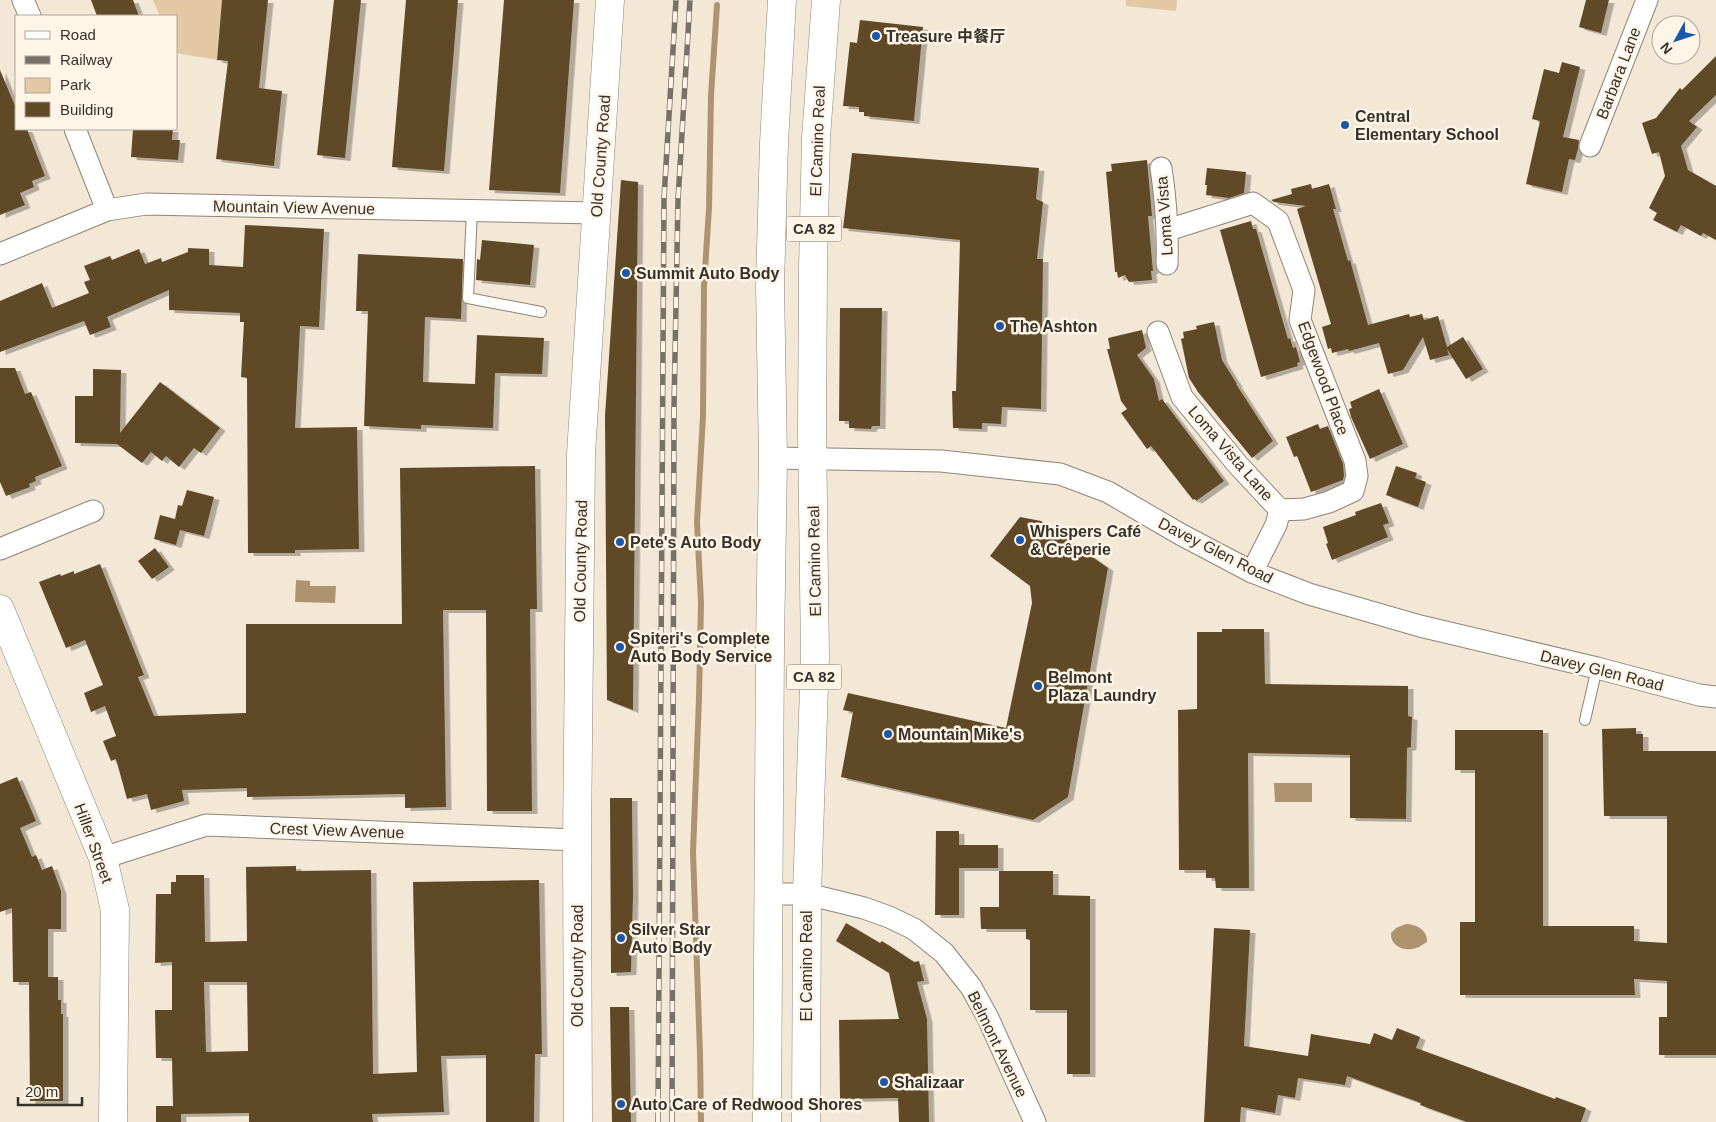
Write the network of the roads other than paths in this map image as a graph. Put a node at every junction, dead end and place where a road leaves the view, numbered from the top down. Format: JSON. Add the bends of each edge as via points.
{"nodes":[{"id":1,"x":24,"y":0,"type":"edge"},
{"id":2,"x":610,"y":0,"type":"edge"},
{"id":3,"x":782,"y":0,"type":"edge"},
{"id":4,"x":826,"y":0,"type":"edge"},
{"id":5,"x":1647,"y":0,"type":"edge"},
{"id":6,"x":30,"y":15,"type":"edge"},
{"id":7,"x":75,"y":130,"type":"edge"},
{"id":8,"x":1590,"y":146,"type":"dead end"},
{"id":9,"x":1161,"y":168,"type":"dead end"},
{"id":10,"x":107,"y":210,"type":"junction"},
{"id":11,"x":472,"y":210,"type":"junction"},
{"id":12,"x":596,"y":213,"type":"junction"},
{"id":13,"x":1168,"y":230,"type":"junction"},
{"id":14,"x":0,"y":254,"type":"edge"},
{"id":15,"x":1167,"y":264,"type":"dead end"},
{"id":16,"x":541,"y":312,"type":"dead end"},
{"id":17,"x":1158,"y":332,"type":"dead end"},
{"id":18,"x":773,"y":458,"type":"junction"},
{"id":19,"x":813,"y":459,"type":"junction"},
{"id":20,"x":1280,"y":510,"type":"junction"},
{"id":21,"x":93,"y":511,"type":"dead end"},
{"id":22,"x":0,"y":549,"type":"edge"},
{"id":23,"x":1252,"y":572,"type":"junction"},
{"id":24,"x":0,"y":609,"type":"edge"},
{"id":25,"x":1597,"y":668,"type":"junction"},
{"id":26,"x":1716,"y":697,"type":"edge"},
{"id":27,"x":1585,"y":720,"type":"dead end"},
{"id":28,"x":577,"y":840,"type":"junction"},
{"id":29,"x":103,"y":858,"type":"junction"},
{"id":30,"x":768,"y":894,"type":"junction"},
{"id":31,"x":807,"y":894,"type":"junction"},
{"id":32,"x":112,"y":1122,"type":"edge"},
{"id":33,"x":578,"y":1122,"type":"edge"},
{"id":34,"x":767,"y":1122,"type":"edge"},
{"id":35,"x":806,"y":1122,"type":"edge"},
{"id":36,"x":1035,"y":1122,"type":"edge"}],
"edges":[{"from":1,"to":6,"type":"street"},
{"from":2,"to":12,"type":"main road","name":"Old County Road"},
{"from":3,"to":18,"type":"main road","number":"CA 82","via":[[770,285]]},
{"from":4,"to":19,"type":"main road","name":"El Camino Real","number":"CA 82","via":[[816,138]]},
{"from":5,"to":8,"type":"street","name":"Barbara Lane"},
{"from":7,"to":10,"type":"street"},
{"from":9,"to":13,"type":"street","name":"Loma Vista"},
{"from":10,"to":11,"type":"street","name":"Mountain View Avenue","via":[[146,204]]},
{"from":10,"to":14,"type":"street","name":"Mountain View Avenue"},
{"from":11,"to":12,"type":"street","name":"Mountain View Avenue"},
{"from":11,"to":16,"type":"lane","via":[[468,298]]},
{"from":12,"to":28,"type":"main road","name":"Old County Road","via":[[581,454]]},
{"from":13,"to":15,"type":"street","name":"Loma Vista"},
{"from":13,"to":20,"type":"street","name":"Edgewood Place","via":[[1253,203],[1278,220],[1304,290],[1300,320],[1355,461],[1357,476],[1353,491],[1329,502],[1304,509]]},
{"from":17,"to":20,"type":"street","name":"Loma Vista Lane","via":[[1182,397]]},
{"from":18,"to":19,"type":"street","name":"Davey Glen Road"},
{"from":18,"to":30,"type":"main road","number":"CA 82"},
{"from":19,"to":23,"type":"street","name":"Davey Glen Road","via":[[941,461],[1060,474],[1108,492]]},
{"from":19,"to":31,"type":"main road","name":"El Camino Real","number":"CA 82","via":[[815,657]]},
{"from":20,"to":23,"type":"street","name":"Loma Vista Lane","via":[[1276,525]]},
{"from":21,"to":22,"type":"street"},
{"from":23,"to":25,"type":"street","name":"Davey Glen Road","via":[[1309,594],[1420,626]]},
{"from":24,"to":29,"type":"main road","name":"Hiller Street"},
{"from":25,"to":26,"type":"street","name":"Davey Glen Road"},
{"from":25,"to":27,"type":"lane"},
{"from":28,"to":29,"type":"street","name":"Crest View Avenue","via":[[206,825]]},
{"from":28,"to":33,"type":"main road","name":"Old County Road"},
{"from":29,"to":32,"type":"main road","name":"Hiller Street","via":[[115,910]]},
{"from":30,"to":31,"type":"street","name":"Belmont Avenue"},
{"from":30,"to":34,"type":"main road","number":"CA 82"},
{"from":31,"to":35,"type":"main road","name":"El Camino Real","number":"CA 82"},
{"from":31,"to":36,"type":"street","name":"Belmont Avenue","via":[[889,917],[914,929],[944,953],[988,1018]]}]}
